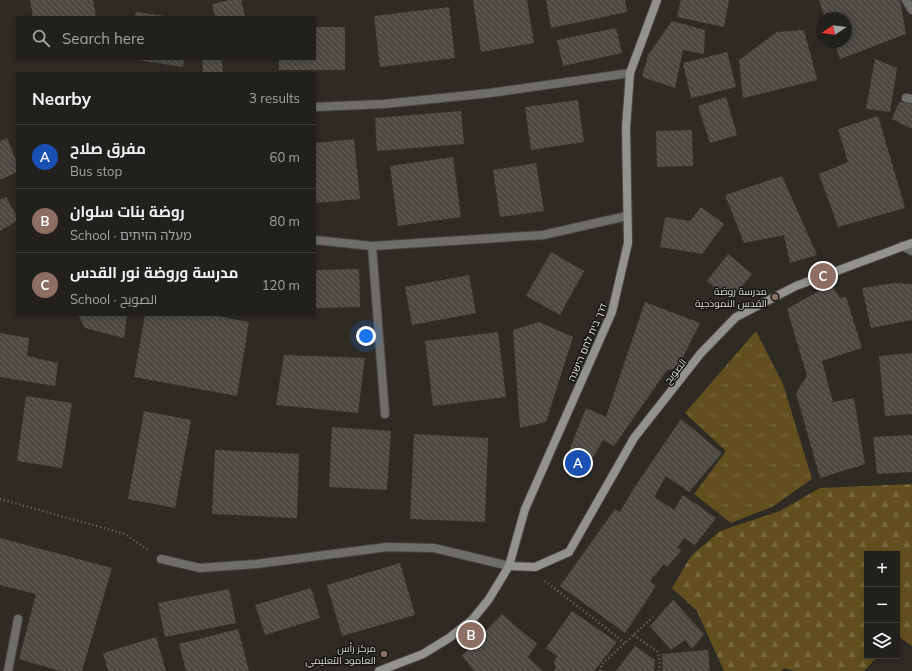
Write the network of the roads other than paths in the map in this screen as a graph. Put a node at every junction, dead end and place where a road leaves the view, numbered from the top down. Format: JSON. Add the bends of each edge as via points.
{"nodes":[{"id":1,"x":657,"y":0,"type":"edge"},
{"id":2,"x":906,"y":0,"type":"edge"},
{"id":3,"x":912,"y":10,"type":"edge"},
{"id":4,"x":630,"y":73,"type":"junction"},
{"id":5,"x":316,"y":107,"type":"edge"},
{"id":6,"x":627,"y":216,"type":"junction"},
{"id":7,"x":316,"y":240,"type":"edge"},
{"id":8,"x":912,"y":243,"type":"edge"},
{"id":9,"x":372,"y":246,"type":"junction"},
{"id":10,"x":902,"y":246,"type":"junction"},
{"id":11,"x":912,"y":251,"type":"edge"},
{"id":12,"x":384,"y":414,"type":"dead end"},
{"id":13,"x":161,"y":559,"type":"road end"},
{"id":14,"x":509,"y":566,"type":"junction"},
{"id":15,"x":18,"y":619,"type":"dead end"},
{"id":16,"x":8,"y":671,"type":"edge"},
{"id":17,"x":378,"y":671,"type":"edge"}],
"edges":[{"from":1,"to":4,"type":"street","name":"דרך בית לחם הישנה"},
{"from":2,"to":3,"type":"street"},
{"from":4,"to":5,"type":"street","via":[[490,93],[392,103]]},
{"from":4,"to":6,"type":"street","name":"דרך בית לחם הישנה","via":[[626,128]]},
{"from":6,"to":9,"type":"street","via":[[543,235]]},
{"from":6,"to":14,"type":"street","name":"דרך בית לחם הישנה","via":[[628,243],[612,312],[526,509]]},
{"from":7,"to":9,"type":"street"},
{"from":8,"to":10,"type":"street","name":"الصويح"},
{"from":9,"to":12,"type":"street"},
{"from":10,"to":11,"type":"street"},
{"from":10,"to":14,"type":"street","name":"الصويح","via":[[796,286],[736,317],[702,353],[634,438],[569,552],[535,567]]},
{"from":13,"to":14,"type":"street","via":[[200,568],[256,564],[387,547],[434,548]]},
{"from":14,"to":17,"type":"street","name":"דרך בית לחם הישנה","via":[[489,599],[472,620],[455,634],[423,654]]},
{"from":15,"to":16,"type":"street"}]}
